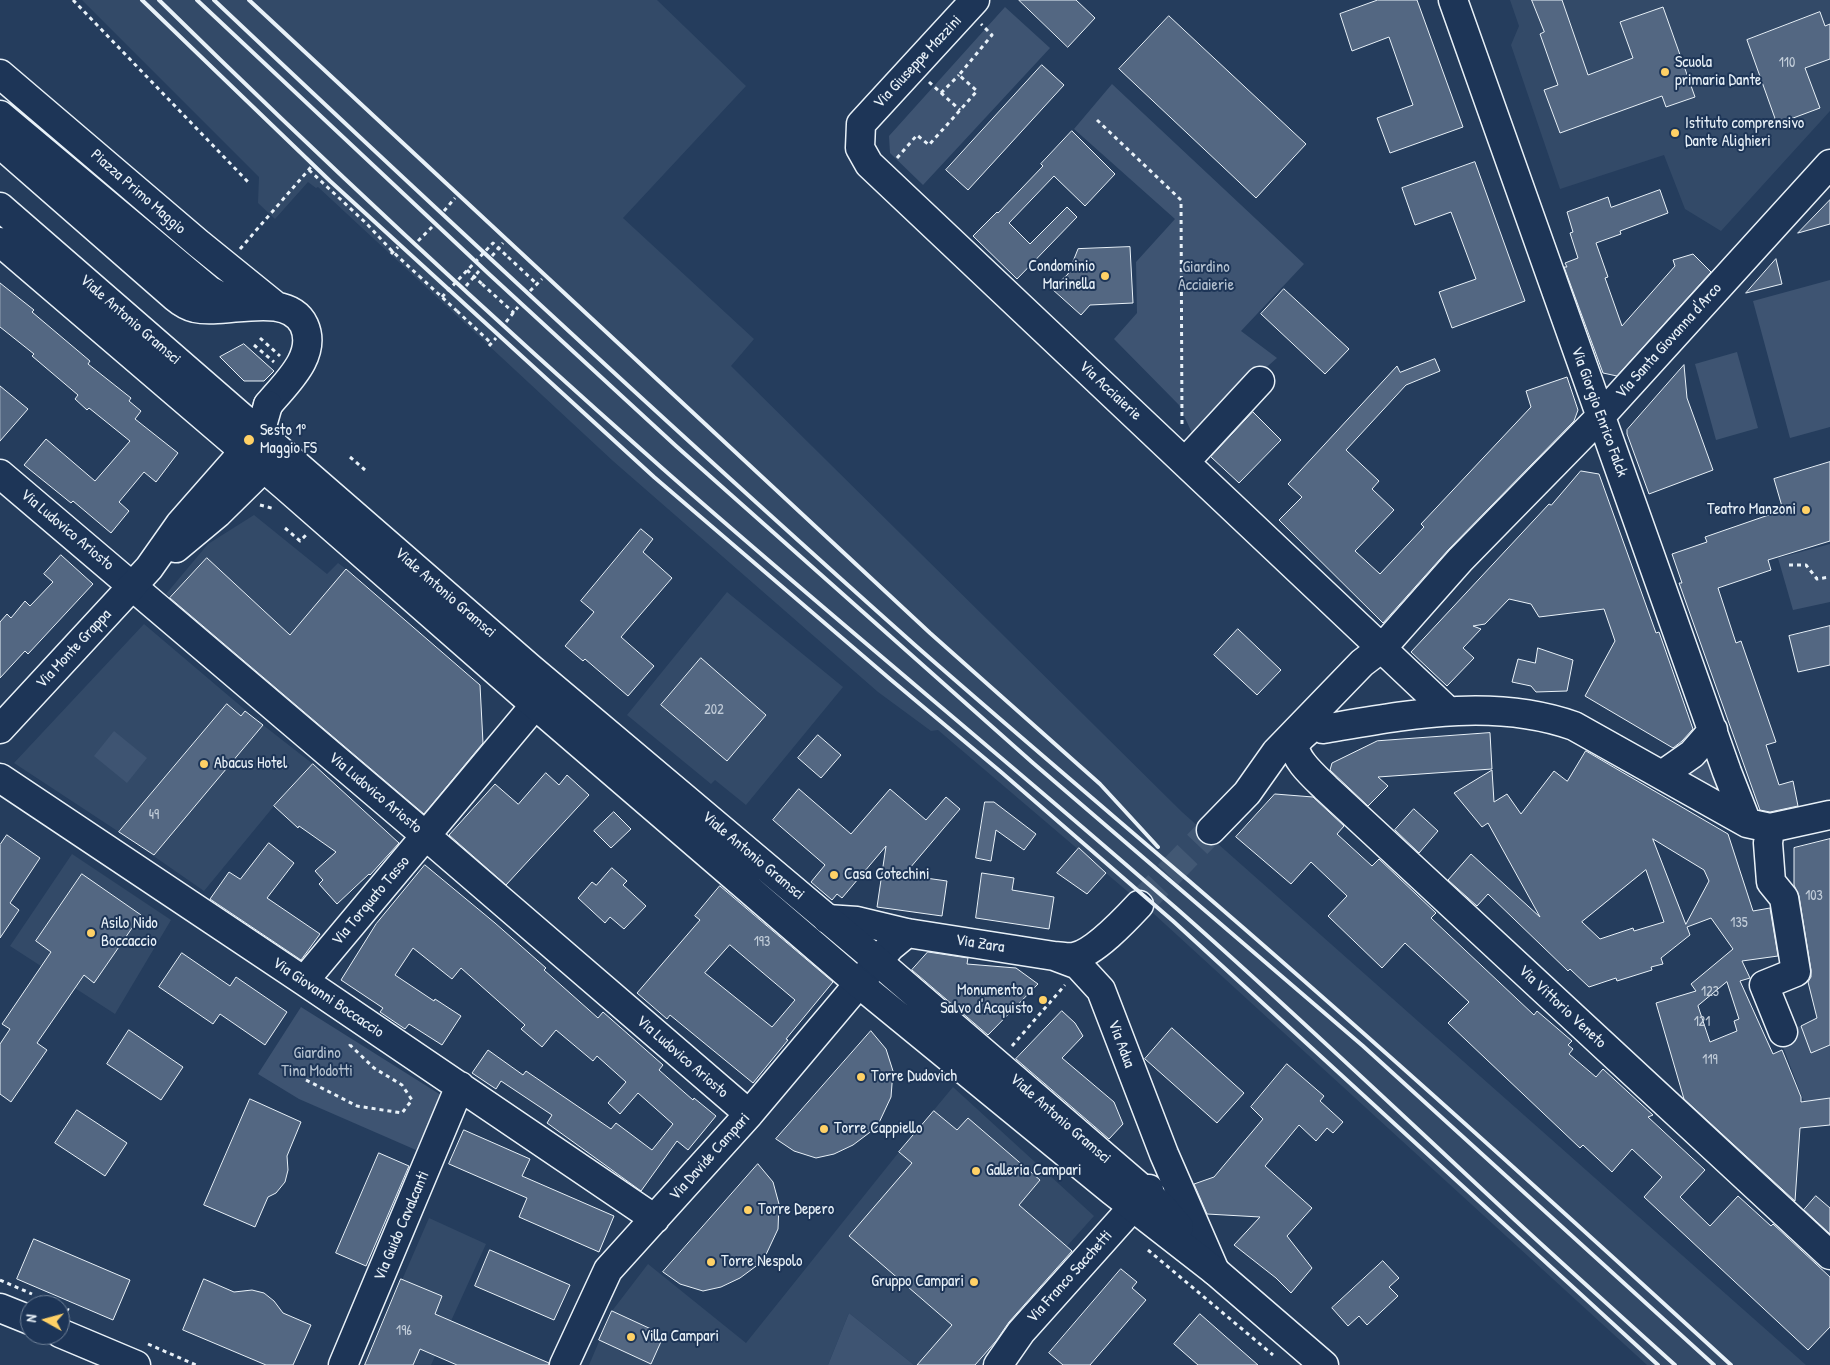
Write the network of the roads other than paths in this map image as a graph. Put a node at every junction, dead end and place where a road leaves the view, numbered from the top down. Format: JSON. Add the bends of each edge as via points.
{"nodes":[{"id":1,"x":1453,"y":0,"type":"edge"},
{"id":2,"x":971,"y":5,"type":"edge"},
{"id":3,"x":0,"y":74,"type":"edge"},
{"id":4,"x":0,"y":115,"type":"edge"},
{"id":5,"x":861,"y":124,"type":"joint"},
{"id":6,"x":0,"y":144,"type":"edge"},
{"id":7,"x":1830,"y":164,"type":"edge"},
{"id":8,"x":0,"y":207,"type":"edge"},
{"id":9,"x":0,"y":242,"type":"edge"},
{"id":10,"x":250,"y":307,"type":"junction"},
{"id":11,"x":278,"y":307,"type":"junction"},
{"id":12,"x":1260,"y":381,"type":"dead end"},
{"id":13,"x":268,"y":405,"type":"junction"},
{"id":14,"x":235,"y":410,"type":"junction"},
{"id":15,"x":1600,"y":417,"type":"junction"},
{"id":16,"x":263,"y":451,"type":"junction"},
{"id":17,"x":1185,"y":462,"type":"junction"},
{"id":18,"x":0,"y":474,"type":"edge"},
{"id":19,"x":141,"y":577,"type":"junction"},
{"id":20,"x":1383,"y":647,"type":"junction"},
{"id":21,"x":535,"y":705,"type":"junction"},
{"id":22,"x":1448,"y":710,"type":"junction"},
{"id":23,"x":0,"y":729,"type":"edge"},
{"id":24,"x":1323,"y":729,"type":"junction"},
{"id":25,"x":1712,"y":730,"type":"junction"},
{"id":26,"x":1286,"y":754,"type":"junction"},
{"id":27,"x":1662,"y":775,"type":"junction"},
{"id":28,"x":0,"y":778,"type":"edge"},
{"id":29,"x":1830,"y":815,"type":"edge"},
{"id":30,"x":1758,"y":826,"type":"junction"},
{"id":31,"x":1211,"y":830,"type":"tunnel mouth"},
{"id":32,"x":426,"y":836,"type":"junction"},
{"id":33,"x":827,"y":919,"type":"junction"},
{"id":34,"x":907,"y":933,"type":"junction"},
{"id":35,"x":1054,"y":956,"type":"junction"},
{"id":36,"x":877,"y":962,"type":"junction"},
{"id":37,"x":304,"y":981,"type":"junction"},
{"id":38,"x":858,"y":983,"type":"junction"},
{"id":39,"x":1100,"y":990,"type":"junction"},
{"id":40,"x":1783,"y":1032,"type":"dead end"},
{"id":41,"x":460,"y":1086,"type":"junction"},
{"id":42,"x":749,"y":1114,"type":"junction"},
{"id":43,"x":1164,"y":1154,"type":"junction"},
{"id":44,"x":1140,"y":1200,"type":"junction"},
{"id":45,"x":655,"y":1219,"type":"junction"},
{"id":46,"x":1830,"y":1255,"type":"edge"},
{"id":47,"x":1215,"y":1271,"type":"junction"},
{"id":48,"x":0,"y":1308,"type":"edge"},
{"id":49,"x":20,"y":1316,"type":"edge"},
{"id":50,"x":70,"y":1337,"type":"edge"},
{"id":51,"x":136,"y":1365,"type":"edge"},
{"id":52,"x":343,"y":1365,"type":"edge"},
{"id":53,"x":564,"y":1365,"type":"edge"},
{"id":54,"x":998,"y":1365,"type":"edge"},
{"id":55,"x":1324,"y":1365,"type":"edge"}],
"edges":[{"from":1,"to":15,"type":"street","name":"Via Giorgio Enrico Falck"},
{"from":2,"to":5,"type":"street","name":"Via Giuseppe Mazzini"},
{"from":3,"to":11,"type":"street","name":"Piazza Primo Maggio"},
{"from":4,"to":10,"type":"street","name":"Piazza Primo Maggio","via":[[209,290],[233,303]]},
{"from":5,"to":17,"type":"street","name":"Via Acciaierie","via":[[860,148],[869,164]]},
{"from":6,"to":10,"type":"street","name":"Piazza Primo Maggio","via":[[183,302],[203,309]]},
{"from":7,"to":15,"type":"street","name":"Via Santa Giovanna d'Arco"},
{"from":8,"to":14,"type":"street","name":"Viale Antonio Gramsci"},
{"from":9,"to":16,"type":"street","name":"Viale Antonio Gramsci"},
{"from":10,"to":11,"type":"street","name":"Piazza Primo Maggio"},
{"from":11,"to":13,"type":"street","name":"Piazza Primo Maggio","via":[[294,313],[301,320],[306,345],[301,364]]},
{"from":12,"to":17,"type":"street"},
{"from":13,"to":14,"type":"street","via":[[254,416]]},
{"from":13,"to":16,"type":"street"},
{"from":14,"to":16,"type":"street","name":"Viale Antonio Gramsci"},
{"from":15,"to":20,"type":"street","name":"Via Santa Giovanna d'Arco","via":[[1460,560]]},
{"from":15,"to":25,"type":"street","name":"Via Giorgio Enrico Falck"},
{"from":16,"to":19,"type":"street","name":"Via Monte Grappa","via":[[204,526]]},
{"from":16,"to":21,"type":"street","name":"Viale Antonio Gramsci"},
{"from":16,"to":33,"type":"street","name":"Viale Antonio Gramsci","via":[[530,668]]},
{"from":17,"to":20,"type":"street","name":"Via Acciaierie"},
{"from":18,"to":19,"type":"street","name":"Via Ludovico Ariosto"},
{"from":19,"to":23,"type":"street","name":"Via Monte Grappa"},
{"from":19,"to":32,"type":"street","name":"Via Ludovico Ariosto"},
{"from":20,"to":22,"type":"street","name":"Via Acciaierie"},
{"from":20,"to":24,"type":"street","via":[[1363,684]]},
{"from":20,"to":26,"type":"street","via":[[1362,663],[1327,699],[1325,714],[1298,740],[1295,749]]},
{"from":21,"to":32,"type":"street","name":"Via Torquato Tasso"},
{"from":21,"to":38,"type":"street","name":"Viale Antonio Gramsci"},
{"from":22,"to":24,"type":"street"},
{"from":22,"to":27,"type":"street","via":[[1498,710],[1550,717],[1574,726]]},
{"from":24,"to":26,"type":"street"},
{"from":25,"to":27,"type":"street","via":[[1692,754]]},
{"from":25,"to":30,"type":"street","name":"Via Giorgio Enrico Falck"},
{"from":26,"to":31,"type":"street"},
{"from":26,"to":46,"type":"street","name":"Via Vittorio Veneto"},
{"from":27,"to":30,"type":"street"},
{"from":28,"to":37,"type":"street","name":"Via Giovanni Boccaccio"},
{"from":29,"to":30,"type":"street"},
{"from":30,"to":40,"type":"street","via":[[1768,843],[1771,882],[1784,898],[1796,972],[1764,985]]},
{"from":32,"to":37,"type":"street","name":"Via Torquato Tasso"},
{"from":32,"to":42,"type":"street","name":"Via Ludovico Ariosto"},
{"from":33,"to":34,"type":"street","name":"Via Zara","via":[[857,921]]},
{"from":33,"to":36,"type":"street","name":"Viale Antonio Gramsci"},
{"from":34,"to":35,"type":"street","name":"Via Zara"},
{"from":34,"to":36,"type":"street"},
{"from":35,"to":39,"type":"street","name":"Via Adua","via":[[1078,965]]},
{"from":35,"to":39,"type":"street","via":[[1073,957],[1087,952],[1132,913],[1105,952],[1101,963]]},
{"from":36,"to":38,"type":"street","name":"Via Davide Campari"},
{"from":36,"to":44,"type":"street","name":"Viale Antonio Gramsci","via":[[996,1064]]},
{"from":37,"to":41,"type":"street","name":"Via Giovanni Boccaccio"},
{"from":38,"to":42,"type":"street","name":"Via Davide Campari"},
{"from":38,"to":44,"type":"street","name":"Viale Antonio Gramsci"},
{"from":39,"to":43,"type":"street","name":"Via Adua"},
{"from":41,"to":45,"type":"street","name":"Via Giovanni Boccaccio"},
{"from":41,"to":52,"type":"street","name":"Via Guido Cavalcanti"},
{"from":42,"to":45,"type":"street","name":"Via Davide Campari"},
{"from":43,"to":44,"type":"street","via":[[1157,1176]]},
{"from":43,"to":47,"type":"street","name":"Via Adua"},
{"from":44,"to":47,"type":"street","name":"Viale Antonio Gramsci","via":[[1163,1208]]},
{"from":44,"to":54,"type":"street","name":"Via Franco Sacchetti","via":[[1021,1332]]},
{"from":45,"to":53,"type":"street","name":"Via Davide Campari","via":[[608,1270]]},
{"from":47,"to":55,"type":"street","name":"Viale Antonio Gramsci"},
{"from":48,"to":49,"type":"street"},
{"from":50,"to":51,"type":"street"}]}
